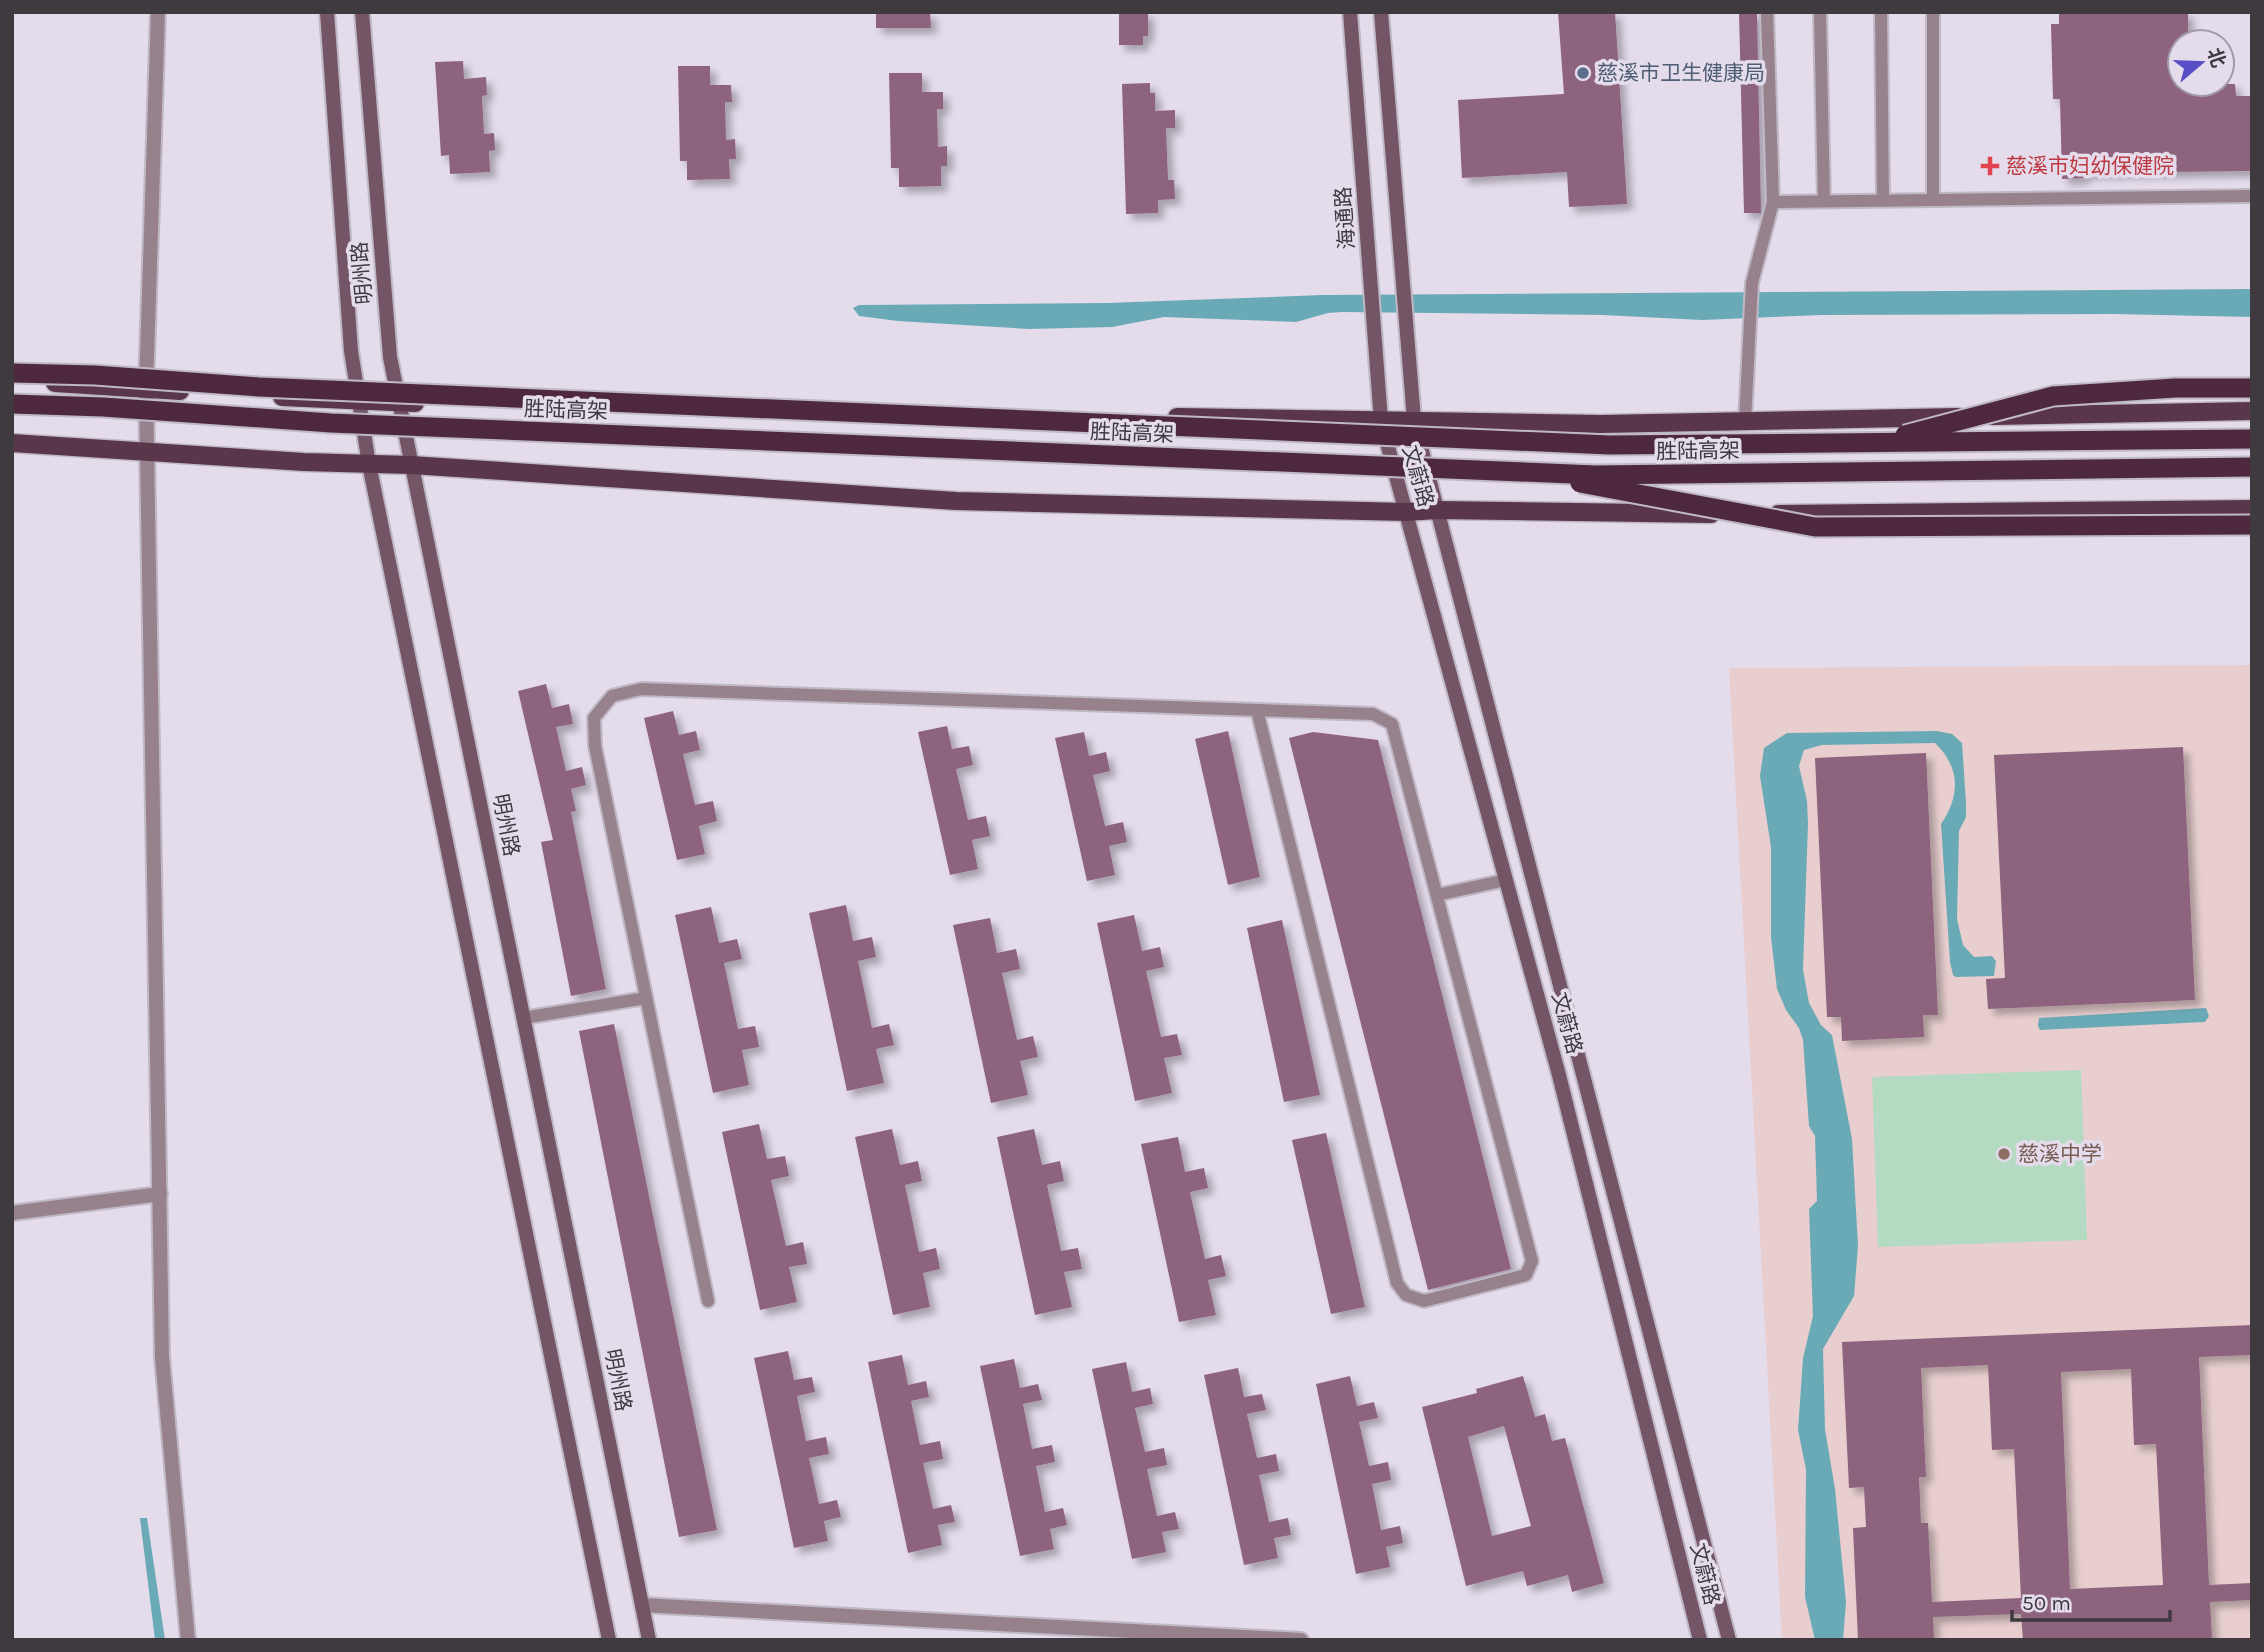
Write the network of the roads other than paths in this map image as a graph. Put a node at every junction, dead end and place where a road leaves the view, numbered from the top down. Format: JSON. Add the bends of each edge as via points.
{"nodes":[{"id":1,"x":158,"y":12,"type":"edge"},
{"id":2,"x":327,"y":12,"type":"edge"},
{"id":3,"x":362,"y":12,"type":"edge"},
{"id":4,"x":1350,"y":12,"type":"edge"},
{"id":5,"x":1381,"y":12,"type":"edge"},
{"id":6,"x":1767,"y":12,"type":"edge"},
{"id":7,"x":1820,"y":12,"type":"edge"},
{"id":8,"x":1881,"y":12,"type":"edge"},
{"id":9,"x":1933,"y":12,"type":"edge"},
{"id":10,"x":2252,"y":196,"type":"edge"},
{"id":11,"x":1933,"y":199,"type":"junction"},
{"id":12,"x":1883,"y":200,"type":"junction"},
{"id":13,"x":1824,"y":201,"type":"junction"},
{"id":14,"x":1773,"y":202,"type":"junction"},
{"id":15,"x":12,"y":373,"type":"edge"},
{"id":16,"x":12,"y":380,"type":"edge"},
{"id":17,"x":146,"y":388,"type":"junction"},
{"id":18,"x":2252,"y":388,"type":"edge"},
{"id":19,"x":12,"y":404,"type":"edge"},
{"id":20,"x":2252,"y":411,"type":"edge"},
{"id":21,"x":1414,"y":420,"type":"junction"},
{"id":22,"x":1381,"y":421,"type":"junction"},
{"id":23,"x":1745,"y":421,"type":"junction"},
{"id":24,"x":2252,"y":439,"type":"edge"},
{"id":25,"x":12,"y":443,"type":"edge"},
{"id":26,"x":1875,"y":443,"type":"junction"},
{"id":27,"x":148,"y":452,"type":"junction"},
{"id":28,"x":369,"y":464,"type":"junction"},
{"id":29,"x":411,"y":465,"type":"junction"},
{"id":30,"x":2252,"y":467,"type":"edge"},
{"id":31,"x":1517,"y":471,"type":"junction"},
{"id":32,"x":2252,"y":509,"type":"edge"},
{"id":33,"x":1437,"y":510,"type":"junction"},
{"id":34,"x":1406,"y":512,"type":"junction"},
{"id":35,"x":2252,"y":524,"type":"edge"},
{"id":36,"x":1257,"y":710,"type":"junction"},
{"id":37,"x":1506,"y":880,"type":"junction"},
{"id":38,"x":1437,"y":895,"type":"junction"},
{"id":39,"x":646,"y":998,"type":"junction"},
{"id":40,"x":523,"y":1018,"type":"junction"},
{"id":41,"x":160,"y":1194,"type":"junction"},
{"id":42,"x":12,"y":1213,"type":"edge"},
{"id":43,"x":708,"y":1301,"type":"dead end"},
{"id":44,"x":642,"y":1605,"type":"junction"},
{"id":45,"x":188,"y":1640,"type":"edge"},
{"id":46,"x":609,"y":1640,"type":"edge"},
{"id":47,"x":649,"y":1640,"type":"edge"},
{"id":48,"x":1301,"y":1640,"type":"edge"},
{"id":49,"x":1700,"y":1640,"type":"edge"},
{"id":50,"x":1729,"y":1640,"type":"edge"}],
"edges":[{"from":1,"to":17,"type":"street"},
{"from":2,"to":28,"type":"main road","name":"明州路","via":[[351,351]]},
{"from":3,"to":29,"type":"main road","name":"明州路","via":[[390,357]]},
{"from":4,"to":22,"type":"main road","name":"海通路"},
{"from":5,"to":21,"type":"main road"},
{"from":6,"to":14,"type":"lane"},
{"from":7,"to":13,"type":"lane"},
{"from":8,"to":12,"type":"lane"},
{"from":9,"to":11,"type":"lane"},
{"from":10,"to":11,"type":"lane"},
{"from":11,"to":12,"type":"lane"},
{"from":12,"to":13,"type":"lane"},
{"from":13,"to":14,"type":"lane"},
{"from":14,"to":23,"type":"lane","via":[[1752,283]]},
{"from":15,"to":26,"type":"highway","name":"胜陆高架","bridge":true,"via":[[1609,445]]},
{"from":16,"to":17,"type":"main road"},
{"from":17,"to":22,"type":"main road","via":[[353,402]]},
{"from":17,"to":27,"type":"street"},
{"from":18,"to":26,"type":"highway","bridge":true,"via":[[2053,396]]},
{"from":19,"to":31,"type":"highway","name":"胜陆高架","bridge":true,"via":[[331,423]]},
{"from":20,"to":23,"type":"main road"},
{"from":21,"to":22,"type":"main road"},
{"from":21,"to":23,"type":"main road"},
{"from":21,"to":33,"type":"main road","name":"文蔚路"},
{"from":22,"to":34,"type":"main road","name":"文蔚路"},
{"from":24,"to":26,"type":"highway","name":"胜陆高架","bridge":true},
{"from":25,"to":27,"type":"main road"},
{"from":27,"to":28,"type":"main road"},
{"from":27,"to":41,"type":"street"},
{"from":28,"to":29,"type":"main road"},
{"from":28,"to":46,"type":"main road","name":"明州路"},
{"from":29,"to":34,"type":"main road","via":[[956,501]]},
{"from":29,"to":40,"type":"main road","name":"明州路"},
{"from":30,"to":31,"type":"highway","name":"胜陆高架","bridge":true,"via":[[1596,475]]},
{"from":31,"to":35,"type":"highway","bridge":true,"via":[[1815,527]]},
{"from":32,"to":33,"type":"main road","via":[[1775,514]]},
{"from":33,"to":34,"type":"main road"},
{"from":33,"to":50,"type":"main road","name":"文蔚路"},
{"from":34,"to":37,"type":"main road","name":"文蔚路"},
{"from":36,"to":38,"type":"lane","via":[[1373,714],[1392,724]]},
{"from":36,"to":38,"type":"lane","via":[[1397,1283],[1406,1295],[1424,1301],[1526,1275],[1532,1261]]},
{"from":36,"to":39,"type":"lane","via":[[641,689],[612,696],[594,718],[595,747]]},
{"from":37,"to":38,"type":"lane"},
{"from":37,"to":49,"type":"main road","name":"文蔚路"},
{"from":39,"to":40,"type":"lane"},
{"from":39,"to":43,"type":"lane"},
{"from":40,"to":44,"type":"main road","name":"明州路"},
{"from":41,"to":42,"type":"street"},
{"from":41,"to":45,"type":"street","via":[[162,1357]]},
{"from":44,"to":47,"type":"main road","name":"明州路"},
{"from":44,"to":48,"type":"street"}]}
